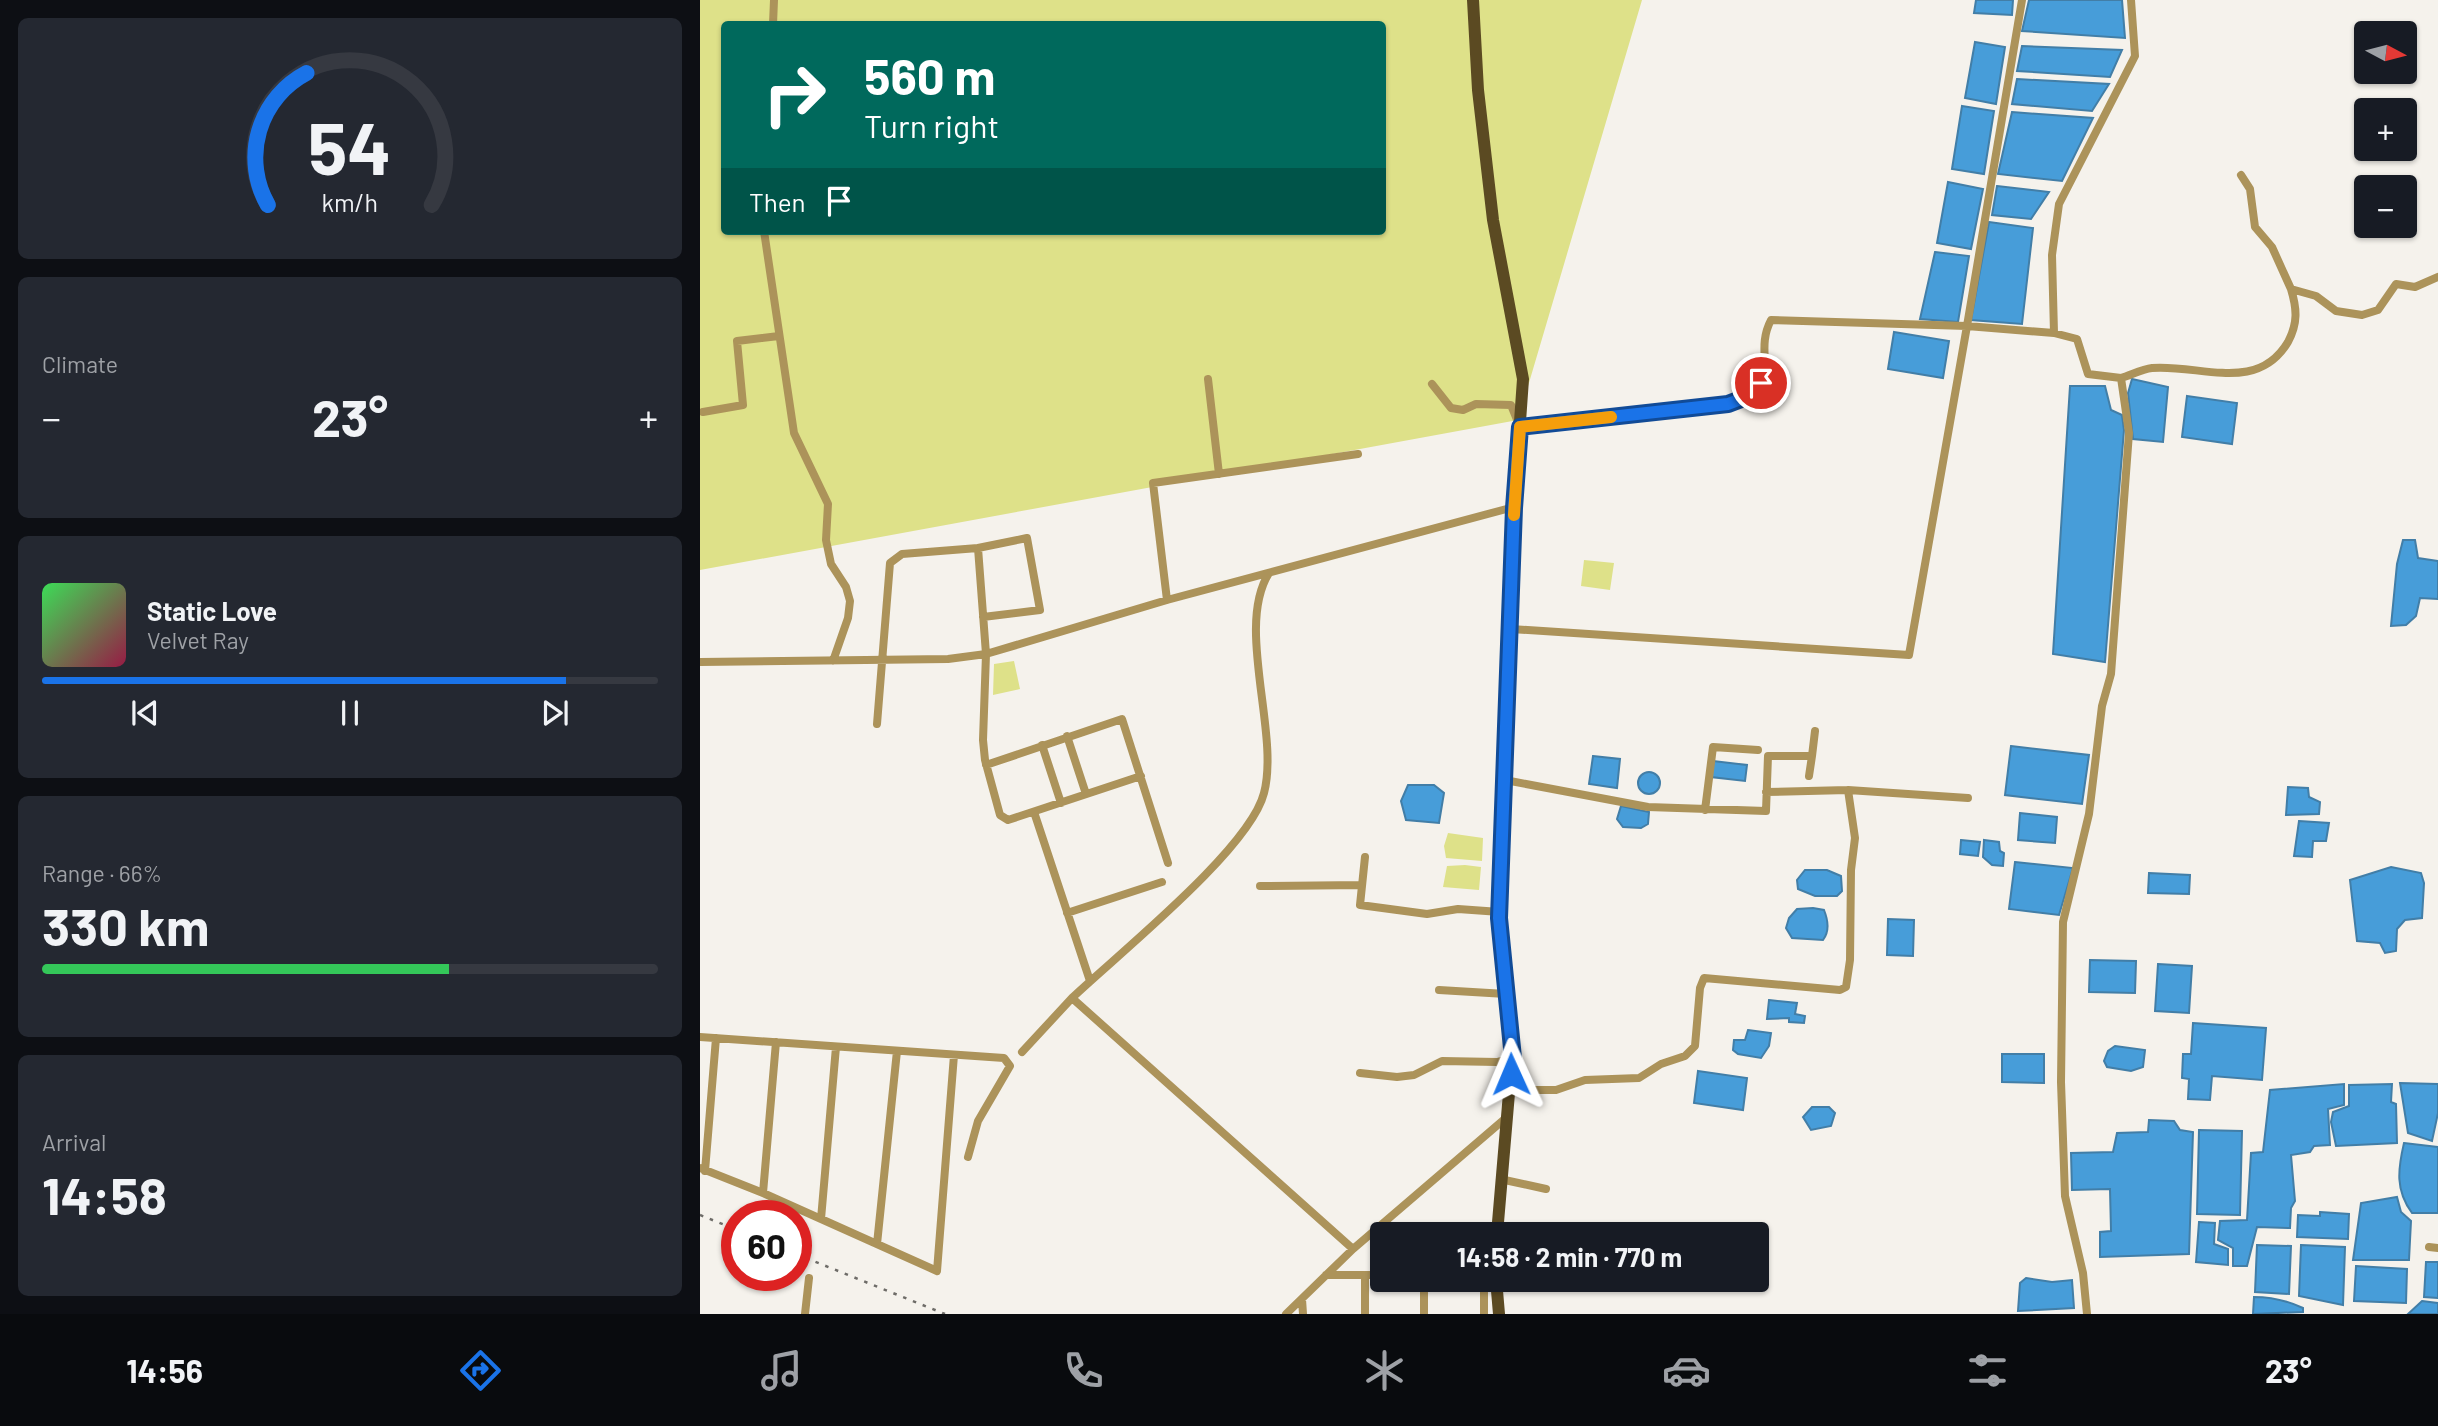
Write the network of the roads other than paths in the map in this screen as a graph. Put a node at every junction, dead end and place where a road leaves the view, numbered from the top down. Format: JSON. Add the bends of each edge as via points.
{"nodes":[{"id":1,"x":774,"y":0,"type":"edge"},
{"id":2,"x":1473,"y":0,"type":"edge"},
{"id":3,"x":2022,"y":0,"type":"edge"},
{"id":4,"x":2131,"y":0,"type":"edge"},
{"id":5,"x":773,"y":21,"type":"edge"},
{"id":6,"x":2241,"y":175,"type":"dead end"},
{"id":7,"x":765,"y":235,"type":"edge"},
{"id":8,"x":2438,"y":277,"type":"edge"},
{"id":9,"x":2291,"y":289,"type":"junction"},
{"id":10,"x":1967,"y":326,"type":"junction"},
{"id":11,"x":2054,"y":333,"type":"junction"},
{"id":12,"x":779,"y":335,"type":"junction"},
{"id":13,"x":2121,"y":378,"type":"junction"},
{"id":14,"x":1208,"y":379,"type":"dead end"},
{"id":15,"x":1432,"y":384,"type":"dead end"},
{"id":16,"x":703,"y":412,"type":"dead end"},
{"id":17,"x":1520,"y":427,"type":"junction"},
{"id":18,"x":1358,"y":454,"type":"dead end"},
{"id":19,"x":1219,"y":474,"type":"junction"},
{"id":20,"x":1514,"y":508,"type":"junction"},
{"id":21,"x":978,"y":548,"type":"junction"},
{"id":22,"x":1269,"y":573,"type":"junction"},
{"id":23,"x":1167,"y":600,"type":"junction"},
{"id":24,"x":983,"y":617,"type":"junction"},
{"id":25,"x":1511,"y":629,"type":"junction"},
{"id":26,"x":986,"y":654,"type":"junction"},
{"id":27,"x":880,"y":658,"type":"junction"},
{"id":28,"x":833,"y":661,"type":"junction"},
{"id":29,"x":700,"y":662,"type":"edge"},
{"id":30,"x":877,"y":724,"type":"dead end"},
{"id":31,"x":1815,"y":731,"type":"dead end"},
{"id":32,"x":1067,"y":737,"type":"junction"},
{"id":33,"x":1042,"y":745,"type":"junction"},
{"id":34,"x":1758,"y":750,"type":"dead end"},
{"id":35,"x":1812,"y":756,"type":"junction"},
{"id":36,"x":986,"y":765,"type":"junction"},
{"id":37,"x":1141,"y":776,"type":"junction"},
{"id":38,"x":1809,"y":776,"type":"dead end"},
{"id":39,"x":1505,"y":780,"type":"junction"},
{"id":40,"x":1848,"y":790,"type":"junction"},
{"id":41,"x":1766,"y":792,"type":"junction"},
{"id":42,"x":1086,"y":794,"type":"junction"},
{"id":43,"x":1968,"y":798,"type":"dead end"},
{"id":44,"x":1061,"y":803,"type":"junction"},
{"id":45,"x":1705,"y":810,"type":"junction"},
{"id":46,"x":1034,"y":812,"type":"junction"},
{"id":47,"x":1365,"y":857,"type":"dead end"},
{"id":48,"x":1168,"y":863,"type":"dead end"},
{"id":49,"x":1162,"y":882,"type":"dead end"},
{"id":50,"x":1362,"y":885,"type":"junction"},
{"id":51,"x":1260,"y":886,"type":"dead end"},
{"id":52,"x":1500,"y":912,"type":"junction"},
{"id":53,"x":1067,"y":913,"type":"junction"},
{"id":54,"x":1090,"y":981,"type":"junction"},
{"id":55,"x":1439,"y":990,"type":"dead end"},
{"id":56,"x":1506,"y":994,"type":"junction"},
{"id":57,"x":1072,"y":998,"type":"junction"},
{"id":58,"x":700,"y":1037,"type":"edge"},
{"id":59,"x":716,"y":1038,"type":"junction"},
{"id":60,"x":776,"y":1042,"type":"junction"},
{"id":61,"x":836,"y":1046,"type":"junction"},
{"id":62,"x":897,"y":1051,"type":"junction"},
{"id":63,"x":1022,"y":1052,"type":"dead end"},
{"id":64,"x":954,"y":1055,"type":"junction"},
{"id":65,"x":1513,"y":1058,"type":"junction"},
{"id":66,"x":1360,"y":1073,"type":"dead end"},
{"id":67,"x":1510,"y":1090,"type":"junction"},
{"id":68,"x":1507,"y":1117,"type":"junction"},
{"id":69,"x":968,"y":1157,"type":"dead end"},
{"id":70,"x":703,"y":1170,"type":"edge"},
{"id":71,"x":1500,"y":1179,"type":"junction"},
{"id":72,"x":1546,"y":1189,"type":"dead end"},
{"id":73,"x":763,"y":1193,"type":"junction"},
{"id":74,"x":821,"y":1219,"type":"junction"},
{"id":75,"x":1498,"y":1222,"type":"edge"},
{"id":76,"x":877,"y":1244,"type":"junction"},
{"id":77,"x":1353,"y":1249,"type":"junction"},
{"id":78,"x":1326,"y":1275,"type":"junction"},
{"id":79,"x":1365,"y":1275,"type":"junction"},
{"id":80,"x":1370,"y":1275,"type":"edge"},
{"id":81,"x":808,"y":1291,"type":"edge"},
{"id":82,"x":1424,"y":1292,"type":"edge"},
{"id":83,"x":1484,"y":1292,"type":"edge"},
{"id":84,"x":1497,"y":1292,"type":"edge"},
{"id":85,"x":1302,"y":1298,"type":"junction"},
{"id":86,"x":805,"y":1314,"type":"edge"},
{"id":87,"x":1286,"y":1314,"type":"edge"},
{"id":88,"x":1303,"y":1314,"type":"edge"},
{"id":89,"x":1365,"y":1314,"type":"edge"},
{"id":90,"x":1424,"y":1314,"type":"edge"},
{"id":91,"x":1484,"y":1314,"type":"edge"},
{"id":92,"x":1499,"y":1314,"type":"edge"},
{"id":93,"x":2087,"y":1314,"type":"edge"}],
"edges":[{"from":1,"to":5,"type":"street"},
{"from":2,"to":17,"type":"main road","via":[[1493,220],[1523,372]]},
{"from":3,"to":10,"type":"street"},
{"from":4,"to":11,"type":"street","via":[[2135,56],[2059,204],[2052,255]]},
{"from":6,"to":9,"type":"street","via":[[2250,189],[2255,227],[2272,247]]},
{"from":7,"to":12,"type":"street"},
{"from":8,"to":9,"type":"street","via":[[2415,286],[2396,284],[2378,310],[2362,315],[2336,310],[2316,296]]},
{"from":9,"to":13,"type":"street","via":[[2296,325],[2277,359],[2264,366],[2231,374],[2152,368]]},
{"from":10,"to":11,"type":"street"},
{"from":10,"to":17,"type":"street","via":[[1770,320],[1766,367],[1761,383],[1749,396],[1728,404]]},
{"from":10,"to":25,"type":"street","via":[[1909,655]]},
{"from":11,"to":13,"type":"street","via":[[2077,339],[2088,374]]},
{"from":12,"to":16,"type":"street","via":[[737,341],[744,403]]},
{"from":12,"to":28,"type":"street","via":[[794,433],[828,504],[826,540],[831,564],[850,601]]},
{"from":13,"to":93,"type":"street","via":[[2129,433],[2111,674],[2102,706],[2089,814],[2063,922],[2065,1196],[2083,1273]]},
{"from":14,"to":19,"type":"street"},
{"from":15,"to":17,"type":"street","via":[[1451,408],[1511,405]]},
{"from":17,"to":20,"type":"main road"},
{"from":18,"to":19,"type":"street"},
{"from":19,"to":23,"type":"street","via":[[1153,483]]},
{"from":20,"to":22,"type":"street"},
{"from":20,"to":25,"type":"main road"},
{"from":21,"to":24,"type":"street"},
{"from":21,"to":24,"type":"street","via":[[1027,538],[1040,610]]},
{"from":21,"to":27,"type":"street","via":[[902,554],[890,563]]},
{"from":22,"to":23,"type":"street"},
{"from":22,"to":54,"type":"street","via":[[1256,604],[1267,765],[1264,794],[1242,833],[1214,864]]},
{"from":23,"to":26,"type":"street"},
{"from":24,"to":26,"type":"street"},
{"from":25,"to":39,"type":"main road"},
{"from":26,"to":27,"type":"street","via":[[948,659]]},
{"from":26,"to":36,"type":"street"},
{"from":27,"to":28,"type":"street"},
{"from":27,"to":30,"type":"street"},
{"from":28,"to":29,"type":"street"},
{"from":31,"to":35,"type":"street"},
{"from":32,"to":33,"type":"street"},
{"from":32,"to":37,"type":"street","via":[[1122,719]]},
{"from":32,"to":42,"type":"street"},
{"from":33,"to":36,"type":"street"},
{"from":33,"to":44,"type":"street"},
{"from":34,"to":45,"type":"street","via":[[1713,747]]},
{"from":35,"to":38,"type":"street"},
{"from":35,"to":41,"type":"street","via":[[1768,756]]},
{"from":36,"to":46,"type":"street","via":[[1003,819]]},
{"from":37,"to":42,"type":"street"},
{"from":37,"to":48,"type":"street"},
{"from":39,"to":45,"type":"street","via":[[1648,807]]},
{"from":39,"to":52,"type":"main road"},
{"from":40,"to":41,"type":"street"},
{"from":40,"to":43,"type":"street"},
{"from":40,"to":67,"type":"street","via":[[1855,838],[1846,987],[1704,978],[1695,1046],[1685,1056],[1639,1078],[1585,1080],[1556,1090]]},
{"from":41,"to":45,"type":"street","via":[[1766,811]]},
{"from":42,"to":44,"type":"street"},
{"from":44,"to":46,"type":"street"},
{"from":46,"to":53,"type":"street"},
{"from":47,"to":50,"type":"street"},
{"from":49,"to":53,"type":"street"},
{"from":50,"to":51,"type":"street"},
{"from":50,"to":52,"type":"street","via":[[1360,905],[1427,914],[1458,909]]},
{"from":52,"to":56,"type":"main road"},
{"from":53,"to":54,"type":"street"},
{"from":54,"to":57,"type":"street"},
{"from":55,"to":56,"type":"street"},
{"from":56,"to":65,"type":"main road"},
{"from":57,"to":63,"type":"street"},
{"from":57,"to":77,"type":"street"},
{"from":58,"to":59,"type":"street"},
{"from":59,"to":60,"type":"street"},
{"from":59,"to":70,"type":"street"},
{"from":60,"to":61,"type":"street"},
{"from":60,"to":73,"type":"street"},
{"from":61,"to":62,"type":"street"},
{"from":61,"to":74,"type":"street"},
{"from":62,"to":64,"type":"street"},
{"from":62,"to":76,"type":"street"},
{"from":64,"to":69,"type":"street","via":[[1004,1058],[1010,1066],[978,1121]]},
{"from":64,"to":76,"type":"street","via":[[937,1271]]},
{"from":65,"to":66,"type":"street","via":[[1442,1061],[1414,1075],[1397,1077]]},
{"from":65,"to":67,"type":"main road"},
{"from":67,"to":68,"type":"main road"},
{"from":68,"to":71,"type":"main road"},
{"from":68,"to":77,"type":"street"},
{"from":70,"to":73,"type":"street"},
{"from":71,"to":72,"type":"street"},
{"from":71,"to":75,"type":"main road"},
{"from":73,"to":74,"type":"street"},
{"from":74,"to":76,"type":"street"},
{"from":77,"to":78,"type":"street"},
{"from":78,"to":79,"type":"street"},
{"from":78,"to":85,"type":"street"},
{"from":79,"to":80,"type":"street"},
{"from":79,"to":89,"type":"street"},
{"from":81,"to":86,"type":"street"},
{"from":82,"to":90,"type":"street"},
{"from":83,"to":91,"type":"street"},
{"from":84,"to":92,"type":"main road"},
{"from":85,"to":87,"type":"street"},
{"from":85,"to":88,"type":"street"}]}
